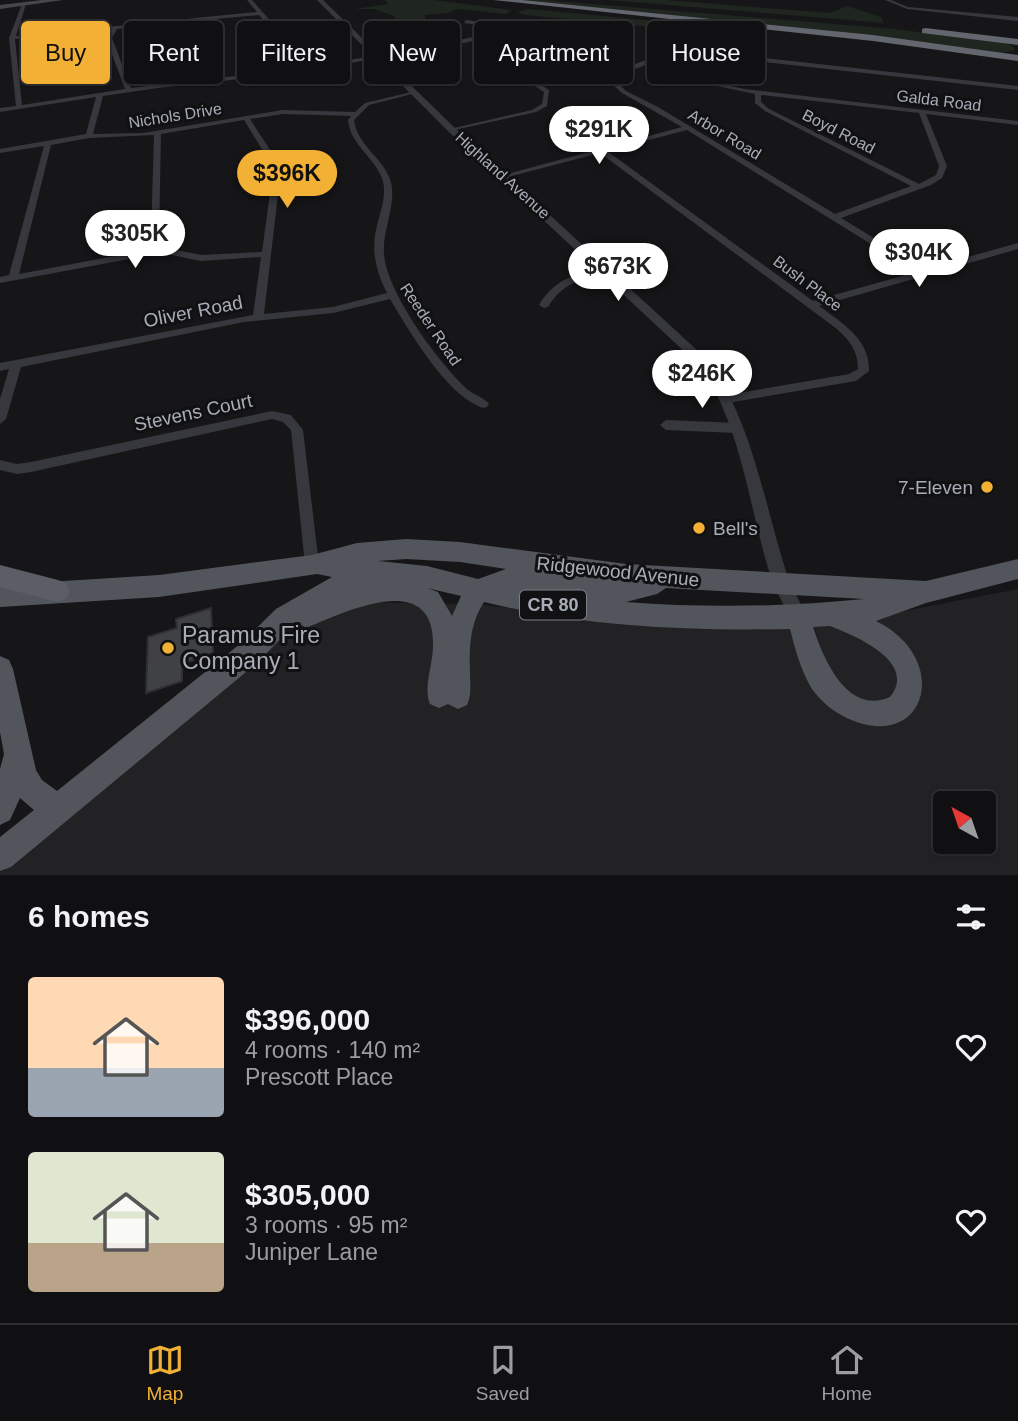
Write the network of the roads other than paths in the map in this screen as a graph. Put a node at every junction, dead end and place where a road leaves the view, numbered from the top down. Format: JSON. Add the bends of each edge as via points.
{"nodes":[{"id":1,"x":60,"y":0,"type":"edge"},
{"id":2,"x":249,"y":0,"type":"edge"},
{"id":3,"x":320,"y":0,"type":"edge"},
{"id":4,"x":330,"y":0,"type":"edge"},
{"id":5,"x":497,"y":0,"type":"edge"},
{"id":6,"x":567,"y":0,"type":"edge"},
{"id":7,"x":887,"y":0,"type":"edge"},
{"id":8,"x":24,"y":4,"type":"junction"},
{"id":9,"x":0,"y":7,"type":"edge"},
{"id":10,"x":261,"y":13,"type":"junction"},
{"id":11,"x":781,"y":18,"type":"dead end"},
{"id":12,"x":1018,"y":19,"type":"edge"},
{"id":13,"x":190,"y":21,"type":"edge"},
{"id":14,"x":466,"y":22,"type":"dead end"},
{"id":15,"x":474,"y":23,"type":"edge"},
{"id":16,"x":124,"y":28,"type":"edge"},
{"id":17,"x":114,"y":29,"type":"junction"},
{"id":18,"x":912,"y":29,"type":"dead end"},
{"id":19,"x":12,"y":38,"type":"junction"},
{"id":20,"x":1018,"y":42,"type":"edge"},
{"id":21,"x":364,"y":43,"type":"edge"},
{"id":22,"x":364,"y":57,"type":"edge"},
{"id":23,"x":1018,"y":58,"type":"edge"},
{"id":24,"x":765,"y":60,"type":"edge"},
{"id":25,"x":647,"y":64,"type":"edge"},
{"id":26,"x":180,"y":84,"type":"edge"},
{"id":27,"x":406,"y":84,"type":"edge"},
{"id":28,"x":536,"y":84,"type":"edge"},
{"id":29,"x":715,"y":84,"type":"edge"},
{"id":30,"x":128,"y":90,"type":"junction"},
{"id":31,"x":1017,"y":90,"type":"edge"},
{"id":32,"x":414,"y":92,"type":"junction"},
{"id":33,"x":758,"y":93,"type":"junction"},
{"id":34,"x":100,"y":95,"type":"junction"},
{"id":35,"x":19,"y":107,"type":"junction"},
{"id":36,"x":0,"y":110,"type":"edge"},
{"id":37,"x":922,"y":112,"type":"junction"},
{"id":38,"x":354,"y":114,"type":"junction"},
{"id":39,"x":246,"y":118,"type":"junction"},
{"id":40,"x":1018,"y":123,"type":"edge"},
{"id":41,"x":687,"y":128,"type":"junction"},
{"id":42,"x":452,"y":130,"type":"junction"},
{"id":43,"x":158,"y":132,"type":"junction"},
{"id":44,"x":89,"y":136,"type":"junction"},
{"id":45,"x":48,"y":143,"type":"junction"},
{"id":46,"x":601,"y":150,"type":"junction"},
{"id":47,"x":0,"y":151,"type":"edge"},
{"id":48,"x":504,"y":176,"type":"junction"},
{"id":49,"x":919,"y":187,"type":"junction"},
{"id":50,"x":835,"y":217,"type":"junction"},
{"id":51,"x":1018,"y":246,"type":"edge"},
{"id":52,"x":162,"y":250,"type":"junction"},
{"id":53,"x":267,"y":254,"type":"junction"},
{"id":54,"x":605,"y":269,"type":"junction"},
{"id":55,"x":923,"y":272,"type":"junction"},
{"id":56,"x":13,"y":277,"type":"junction"},
{"id":57,"x":0,"y":279,"type":"edge"},
{"id":58,"x":392,"y":295,"type":"junction"},
{"id":59,"x":544,"y":305,"type":"dead end"},
{"id":60,"x":812,"y":305,"type":"junction"},
{"id":61,"x":258,"y":317,"type":"junction"},
{"id":62,"x":16,"y":364,"type":"junction"},
{"id":63,"x":0,"y":367,"type":"edge"},
{"id":64,"x":727,"y":399,"type":"junction"},
{"id":65,"x":483,"y":404,"type":"dead end"},
{"id":66,"x":0,"y":419,"type":"edge"},
{"id":67,"x":666,"y":425,"type":"dead end"},
{"id":68,"x":737,"y":428,"type":"junction"},
{"id":69,"x":0,"y":465,"type":"edge"},
{"id":70,"x":312,"y":565,"type":"junction"},
{"id":71,"x":1018,"y":569,"type":"edge"},
{"id":72,"x":375,"y":570,"type":"junction"},
{"id":73,"x":0,"y":576,"type":"edge"},
{"id":74,"x":674,"y":579,"type":"junction"},
{"id":75,"x":784,"y":586,"type":"junction"},
{"id":76,"x":479,"y":590,"type":"junction"},
{"id":77,"x":58,"y":592,"type":"junction"},
{"id":78,"x":926,"y":592,"type":"junction"},
{"id":79,"x":0,"y":596,"type":"edge"},
{"id":80,"x":830,"y":614,"type":"junction"},
{"id":81,"x":798,"y":617,"type":"junction"},
{"id":82,"x":249,"y":653,"type":"junction"},
{"id":83,"x":0,"y":669,"type":"edge"},
{"id":84,"x":16,"y":748,"type":"junction"},
{"id":85,"x":0,"y":810,"type":"edge"},
{"id":86,"x":58,"y":810,"type":"junction"},
{"id":87,"x":0,"y":856,"type":"edge"}],
"edges":[{"from":1,"to":8,"type":"main road"},
{"from":2,"to":10,"type":"street"},
{"from":3,"to":4,"type":"highway"},
{"from":3,"to":21,"type":"street","name":"Highland Avenue"},
{"from":5,"to":23,"type":"highway","via":[[873,38]]},
{"from":6,"to":11,"type":"highway"},
{"from":7,"to":12,"type":"street","via":[[907,8]]},
{"from":8,"to":9,"type":"main road"},
{"from":8,"to":19,"type":"street"},
{"from":10,"to":13,"type":"street"},
{"from":10,"to":22,"type":"street","via":[[304,65]]},
{"from":14,"to":15,"type":"street"},
{"from":16,"to":17,"type":"street"},
{"from":17,"to":19,"type":"street"},
{"from":17,"to":30,"type":"street","via":[[109,38]]},
{"from":18,"to":20,"type":"highway"},
{"from":19,"to":35,"type":"street"},
{"from":24,"to":31,"type":"street","name":"Arbor Road"},
{"from":25,"to":41,"type":"street","name":"Arbor Road","via":[[623,72],[616,85]]},
{"from":26,"to":30,"type":"street"},
{"from":27,"to":32,"type":"street","name":"Highland Avenue"},
{"from":28,"to":42,"type":"street","via":[[547,91],[545,106]]},
{"from":29,"to":33,"type":"street","name":"Galda Road"},
{"from":30,"to":34,"type":"street"},
{"from":32,"to":38,"type":"street","via":[[375,100]]},
{"from":32,"to":42,"type":"street","name":"Highland Avenue"},
{"from":33,"to":37,"type":"street","name":"Galda Road"},
{"from":33,"to":49,"type":"street","name":"Boyd Road","via":[[758,103],[767,110]]},
{"from":34,"to":35,"type":"street"},
{"from":34,"to":44,"type":"street"},
{"from":35,"to":36,"type":"street"},
{"from":37,"to":40,"type":"street","name":"Galda Road"},
{"from":37,"to":49,"type":"street","via":[[943,166],[934,180]]},
{"from":38,"to":39,"type":"street","name":"Nichols Drive","via":[[298,111]]},
{"from":38,"to":58,"type":"street","name":"Reeder Road","via":[[353,130],[381,169],[388,188],[378,244]]},
{"from":39,"to":43,"type":"street","name":"Nichols Drive"},
{"from":39,"to":53,"type":"street","via":[[275,169]]},
{"from":41,"to":46,"type":"street"},
{"from":41,"to":50,"type":"street","name":"Arbor Road"},
{"from":42,"to":48,"type":"street","name":"Highland Avenue"},
{"from":43,"to":44,"type":"street","name":"Nichols Drive"},
{"from":43,"to":52,"type":"street","via":[[155,237]]},
{"from":44,"to":45,"type":"street","name":"Nichols Drive"},
{"from":45,"to":47,"type":"street","name":"Nichols Drive"},
{"from":45,"to":56,"type":"street"},
{"from":46,"to":48,"type":"street"},
{"from":46,"to":60,"type":"street","name":"Bush Place"},
{"from":48,"to":54,"type":"street","name":"Highland Avenue"},
{"from":49,"to":50,"type":"street"},
{"from":50,"to":55,"type":"street","name":"Arbor Road"},
{"from":51,"to":55,"type":"street"},
{"from":52,"to":53,"type":"street","via":[[203,259]]},
{"from":52,"to":56,"type":"street"},
{"from":53,"to":61,"type":"street"},
{"from":54,"to":59,"type":"street","via":[[561,285]]},
{"from":54,"to":64,"type":"street","name":"Highland Avenue","via":[[699,357]]},
{"from":55,"to":60,"type":"street"},
{"from":56,"to":57,"type":"street"},
{"from":58,"to":61,"type":"street","name":"Oliver Road","via":[[333,310]]},
{"from":58,"to":65,"type":"street","name":"Reeder Road","via":[[453,382],[466,396]]},
{"from":60,"to":64,"type":"street","name":"Bush Place","via":[[858,344],[863,370],[830,383]]},
{"from":61,"to":62,"type":"street","name":"Oliver Road"},
{"from":62,"to":63,"type":"street","name":"Oliver Road"},
{"from":62,"to":66,"type":"street"},
{"from":64,"to":68,"type":"street","name":"Highland Avenue"},
{"from":67,"to":68,"type":"street"},
{"from":68,"to":75,"type":"street","name":"Highland Avenue"},
{"from":69,"to":70,"type":"street","name":"Stevens Court","via":[[31,467],[272,415],[285,416],[297,430]]},
{"from":70,"to":72,"type":"main road","name":"Ridgewood Avenue","number":"CR 80"},
{"from":70,"to":74,"type":"main road","name":"Ridgewood Avenue","number":"CR 80","via":[[356,553],[432,549]]},
{"from":70,"to":77,"type":"main road","name":"Ridgewood Avenue","number":"CR 80","via":[[159,586]]},
{"from":71,"to":78,"type":"main road","name":"Ridgewood Avenue","number":"CR 80"},
{"from":72,"to":76,"type":"main road","name":"Ridgewood Avenue","number":"CR 80","via":[[427,576]]},
{"from":72,"to":82,"type":"main road","via":[[300,606]]},
{"from":73,"to":77,"type":"highway"},
{"from":74,"to":75,"type":"main road","name":"Ridgewood Avenue","number":"CR 80"},
{"from":74,"to":76,"type":"main road","via":[[613,593],[515,579]]},
{"from":75,"to":78,"type":"main road","name":"Ridgewood Avenue","number":"CR 80"},
{"from":75,"to":81,"type":"street","name":"Highland Avenue"},
{"from":76,"to":81,"type":"main road","name":"Ridgewood Avenue","number":"CR 80","via":[[617,613],[699,619]]},
{"from":76,"to":82,"type":"main road","via":[[462,623],[449,696],[444,627],[436,606],[414,595],[385,592],[342,599]]},
{"from":77,"to":79,"type":"main road","name":"Ridgewood Avenue","number":"CR 80"},
{"from":78,"to":80,"type":"main road","name":"Ridgewood Avenue","number":"CR 80","via":[[874,610]]},
{"from":80,"to":81,"type":"main road","name":"Ridgewood Avenue","number":"CR 80"},
{"from":80,"to":81,"type":"main road","via":[[879,635],[903,660],[911,686],[907,701],[895,712],[868,715],[833,693],[815,669]]},
{"from":82,"to":86,"type":"main road"},
{"from":83,"to":84,"type":"main road"},
{"from":84,"to":85,"type":"main road","via":[[14,775]]},
{"from":84,"to":86,"type":"main road","via":[[28,784]]},
{"from":86,"to":87,"type":"main road"}]}
